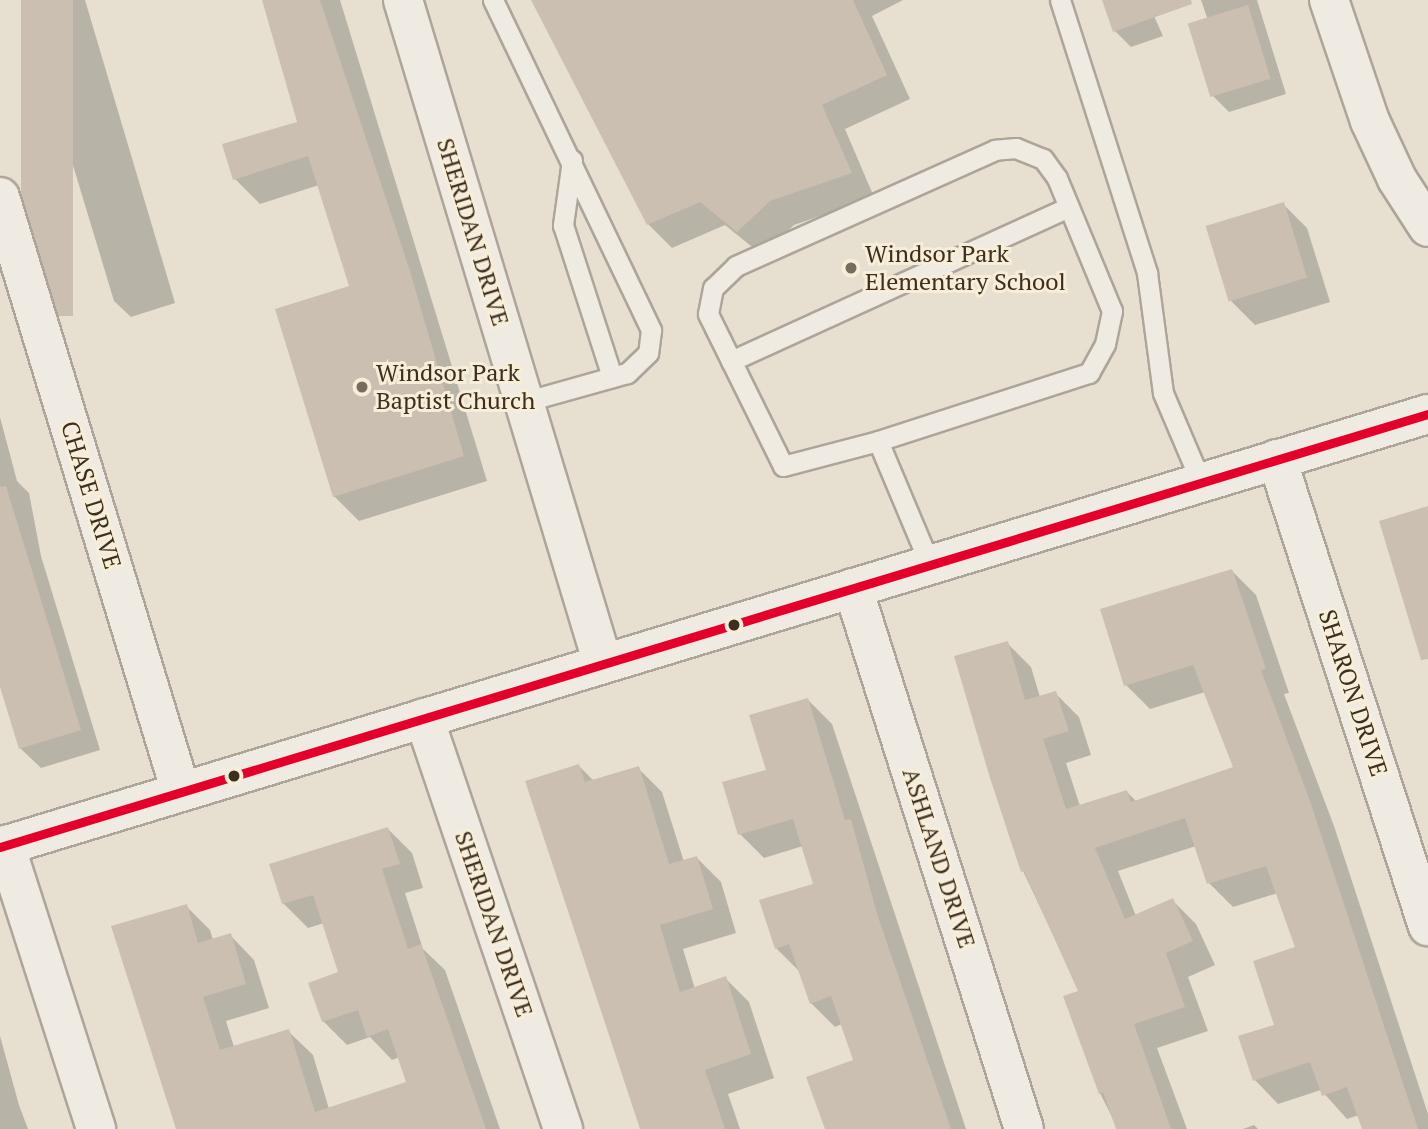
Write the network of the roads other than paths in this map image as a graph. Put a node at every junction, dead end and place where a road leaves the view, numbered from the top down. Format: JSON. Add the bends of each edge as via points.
{"nodes":[{"id":1,"x":403,"y":0,"type":"edge"},
{"id":2,"x":493,"y":0,"type":"edge"},
{"id":3,"x":1060,"y":0,"type":"edge"},
{"id":4,"x":1329,"y":0,"type":"edge"},
{"id":5,"x":572,"y":160,"type":"junction"},
{"id":6,"x":0,"y":197,"type":"edge"},
{"id":7,"x":1069,"y":207,"type":"junction"},
{"id":8,"x":1428,"y":227,"type":"edge"},
{"id":9,"x":732,"y":361,"type":"junction"},
{"id":10,"x":612,"y":377,"type":"junction"},
{"id":11,"x":524,"y":402,"type":"junction"},
{"id":12,"x":1428,"y":414,"type":"edge"},
{"id":13,"x":878,"y":441,"type":"junction"},
{"id":14,"x":1277,"y":459,"type":"junction"},
{"id":15,"x":1201,"y":482,"type":"junction"},
{"id":16,"x":930,"y":565,"type":"junction"},
{"id":17,"x":853,"y":588,"type":"junction"},
{"id":18,"x":603,"y":664,"type":"junction"},
{"id":19,"x":424,"y":718,"type":"junction"},
{"id":20,"x":181,"y":792,"type":"junction"},
{"id":21,"x":2,"y":846,"type":"edge"},
{"id":22,"x":1428,"y":926,"type":"edge"},
{"id":23,"x":96,"y":1129,"type":"edge"},
{"id":24,"x":563,"y":1129,"type":"edge"},
{"id":25,"x":1024,"y":1129,"type":"edge"}],
"edges":[{"from":1,"to":11,"type":"street","name":"SHERIDAN DRIVE"},
{"from":2,"to":5,"type":"lane"},
{"from":3,"to":15,"type":"lane","via":[[1147,273],[1163,393]]},
{"from":4,"to":8,"type":"street","via":[[1370,121],[1397,179]]},
{"from":5,"to":10,"type":"lane","via":[[563,225]]},
{"from":5,"to":10,"type":"lane","via":[[651,330],[648,353],[627,373]]},
{"from":6,"to":20,"type":"street","name":"CHASE DRIVE"},
{"from":7,"to":9,"type":"lane"},
{"from":7,"to":9,"type":"lane","via":[[1043,159],[1016,148],[995,150],[736,266],[713,288],[708,314]]},
{"from":7,"to":13,"type":"lane","via":[[1112,310],[1105,344],[1089,373]]},
{"from":9,"to":13,"type":"lane","via":[[783,466]]},
{"from":10,"to":11,"type":"lane"},
{"from":11,"to":18,"type":"street","name":"SHERIDAN DRIVE"},
{"from":12,"to":14,"type":"street"},
{"from":13,"to":16,"type":"lane"},
{"from":14,"to":15,"type":"street"},
{"from":14,"to":22,"type":"street","name":"SHARON DRIVE"},
{"from":15,"to":16,"type":"street"},
{"from":16,"to":17,"type":"street"},
{"from":17,"to":18,"type":"street"},
{"from":17,"to":25,"type":"street","name":"ASHLAND DRIVE"},
{"from":18,"to":19,"type":"street"},
{"from":19,"to":20,"type":"street"},
{"from":19,"to":24,"type":"street","name":"SHERIDAN DRIVE"},
{"from":20,"to":21,"type":"street"},
{"from":21,"to":23,"type":"street"}]}
